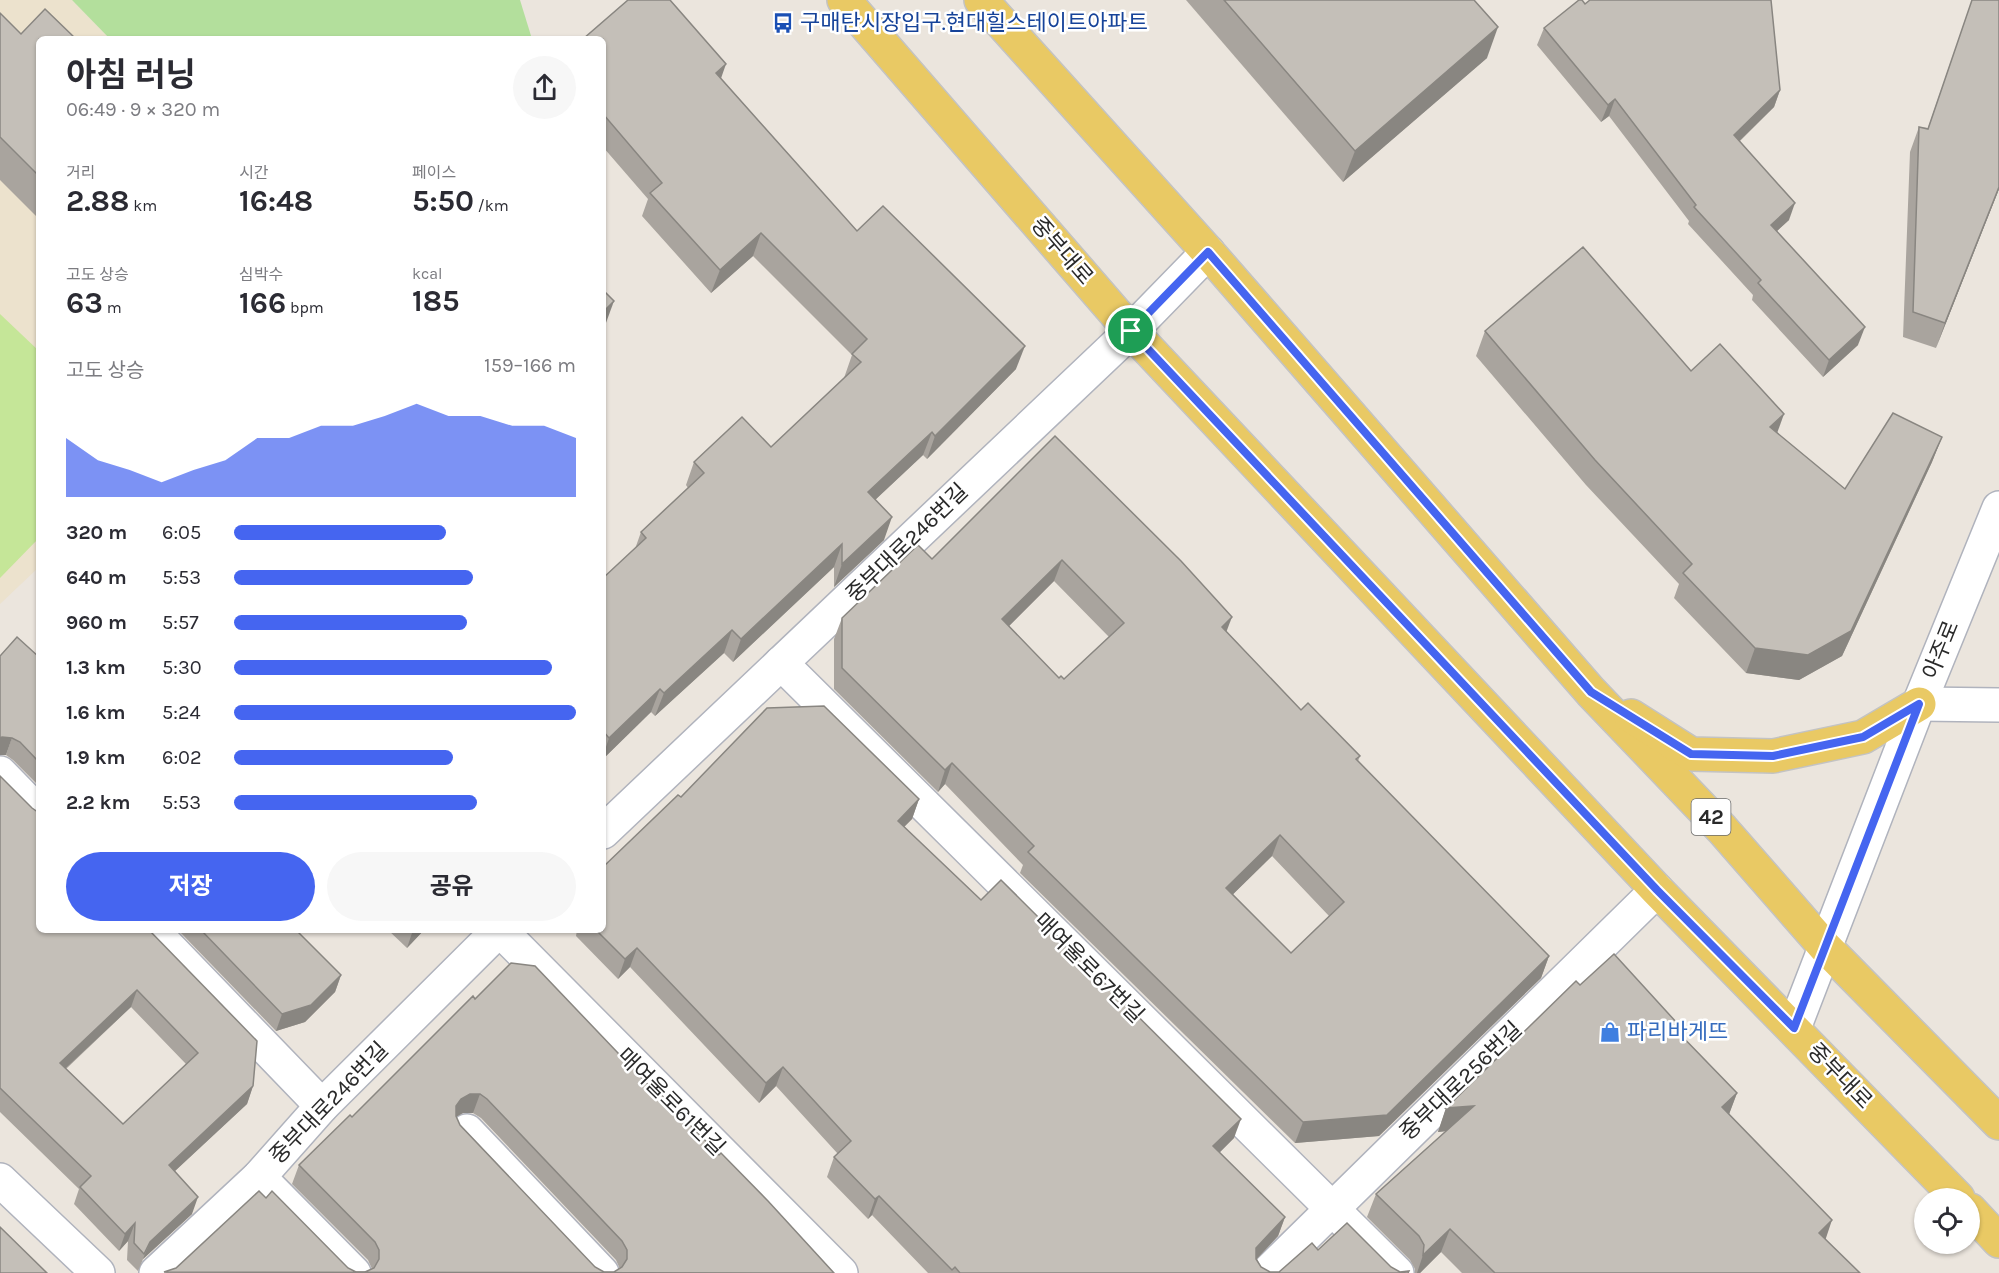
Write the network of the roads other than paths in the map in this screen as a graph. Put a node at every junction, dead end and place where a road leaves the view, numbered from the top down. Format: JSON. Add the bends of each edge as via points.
{"nodes":[{"id":1,"x":844,"y":0,"type":"edge"},
{"id":2,"x":981,"y":0,"type":"edge"},
{"id":3,"x":1208,"y":252,"type":"junction"},
{"id":4,"x":1131,"y":331,"type":"junction"},
{"id":5,"x":1999,"y":508,"type":"edge"},
{"id":6,"x":781,"y":663,"type":"junction"},
{"id":7,"x":1591,"y":692,"type":"junction"},
{"id":8,"x":1919,"y":704,"type":"junction"},
{"id":9,"x":1999,"y":705,"type":"edge"},
{"id":10,"x":0,"y":772,"type":"edge"},
{"id":11,"x":36,"y":810,"type":"edge"},
{"id":12,"x":606,"y":829,"type":"edge"},
{"id":13,"x":1657,"y":890,"type":"junction"},
{"id":14,"x":155,"y":933,"type":"edge"},
{"id":15,"x":497,"y":933,"type":"edge"},
{"id":16,"x":503,"y":933,"type":"edge"},
{"id":17,"x":1825,"y":947,"type":"junction"},
{"id":18,"x":1794,"y":1028,"type":"junction"},
{"id":19,"x":322,"y":1106,"type":"junction"},
{"id":20,"x":1999,"y":1123,"type":"edge"},
{"id":21,"x":467,"y":1131,"type":"edge"},
{"id":22,"x":259,"y":1177,"type":"junction"},
{"id":23,"x":0,"y":1180,"type":"edge"},
{"id":24,"x":1948,"y":1188,"type":"edge"},
{"id":25,"x":1332,"y":1208,"type":"junction"},
{"id":26,"x":1980,"y":1221,"type":"edge"},
{"id":27,"x":1999,"y":1241,"type":"edge"},
{"id":28,"x":98,"y":1273,"type":"edge"},
{"id":29,"x":156,"y":1273,"type":"edge"},
{"id":30,"x":354,"y":1273,"type":"edge"},
{"id":31,"x":602,"y":1273,"type":"edge"},
{"id":32,"x":841,"y":1273,"type":"edge"},
{"id":33,"x":1267,"y":1273,"type":"edge"},
{"id":34,"x":1396,"y":1273,"type":"edge"}],
"edges":[{"from":1,"to":4,"type":"main road","name":"중부대로"},
{"from":2,"to":3,"type":"main road","number":"42"},
{"from":3,"to":4,"type":"street","name":"중부대로246번길"},
{"from":3,"to":7,"type":"main road","number":"42"},
{"from":4,"to":6,"type":"street","name":"중부대로246번길"},
{"from":4,"to":13,"type":"main road","name":"중부대로"},
{"from":5,"to":8,"type":"street","name":"아주로"},
{"from":6,"to":12,"type":"street","name":"중부대로246번길"},
{"from":6,"to":25,"type":"street","name":"매여울로67번길"},
{"from":7,"to":8,"type":"main road","via":[[1691,754],[1773,756],[1863,737]]},
{"from":7,"to":17,"type":"main road","number":"42","via":[[1722,830]]},
{"from":8,"to":9,"type":"street"},
{"from":8,"to":17,"type":"street","name":"아주로"},
{"from":10,"to":11,"type":"street"},
{"from":13,"to":18,"type":"main road","name":"중부대로"},
{"from":13,"to":25,"type":"street","name":"중부대로256번길"},
{"from":14,"to":19,"type":"street"},
{"from":15,"to":19,"type":"street","name":"중부대로246번길"},
{"from":16,"to":32,"type":"street","name":"매여울로61번길"},
{"from":17,"to":18,"type":"street","name":"아주로"},
{"from":17,"to":20,"type":"main road","number":"42"},
{"from":18,"to":24,"type":"main road","name":"중부대로"},
{"from":19,"to":22,"type":"street","name":"중부대로246번길"},
{"from":21,"to":31,"type":"street"},
{"from":22,"to":29,"type":"street","name":"중부대로246번길"},
{"from":22,"to":30,"type":"street"},
{"from":23,"to":28,"type":"street"},
{"from":25,"to":33,"type":"street","name":"중부대로256번길"},
{"from":25,"to":34,"type":"street","name":"매여울로67번길"},
{"from":26,"to":27,"type":"main road"}]}
